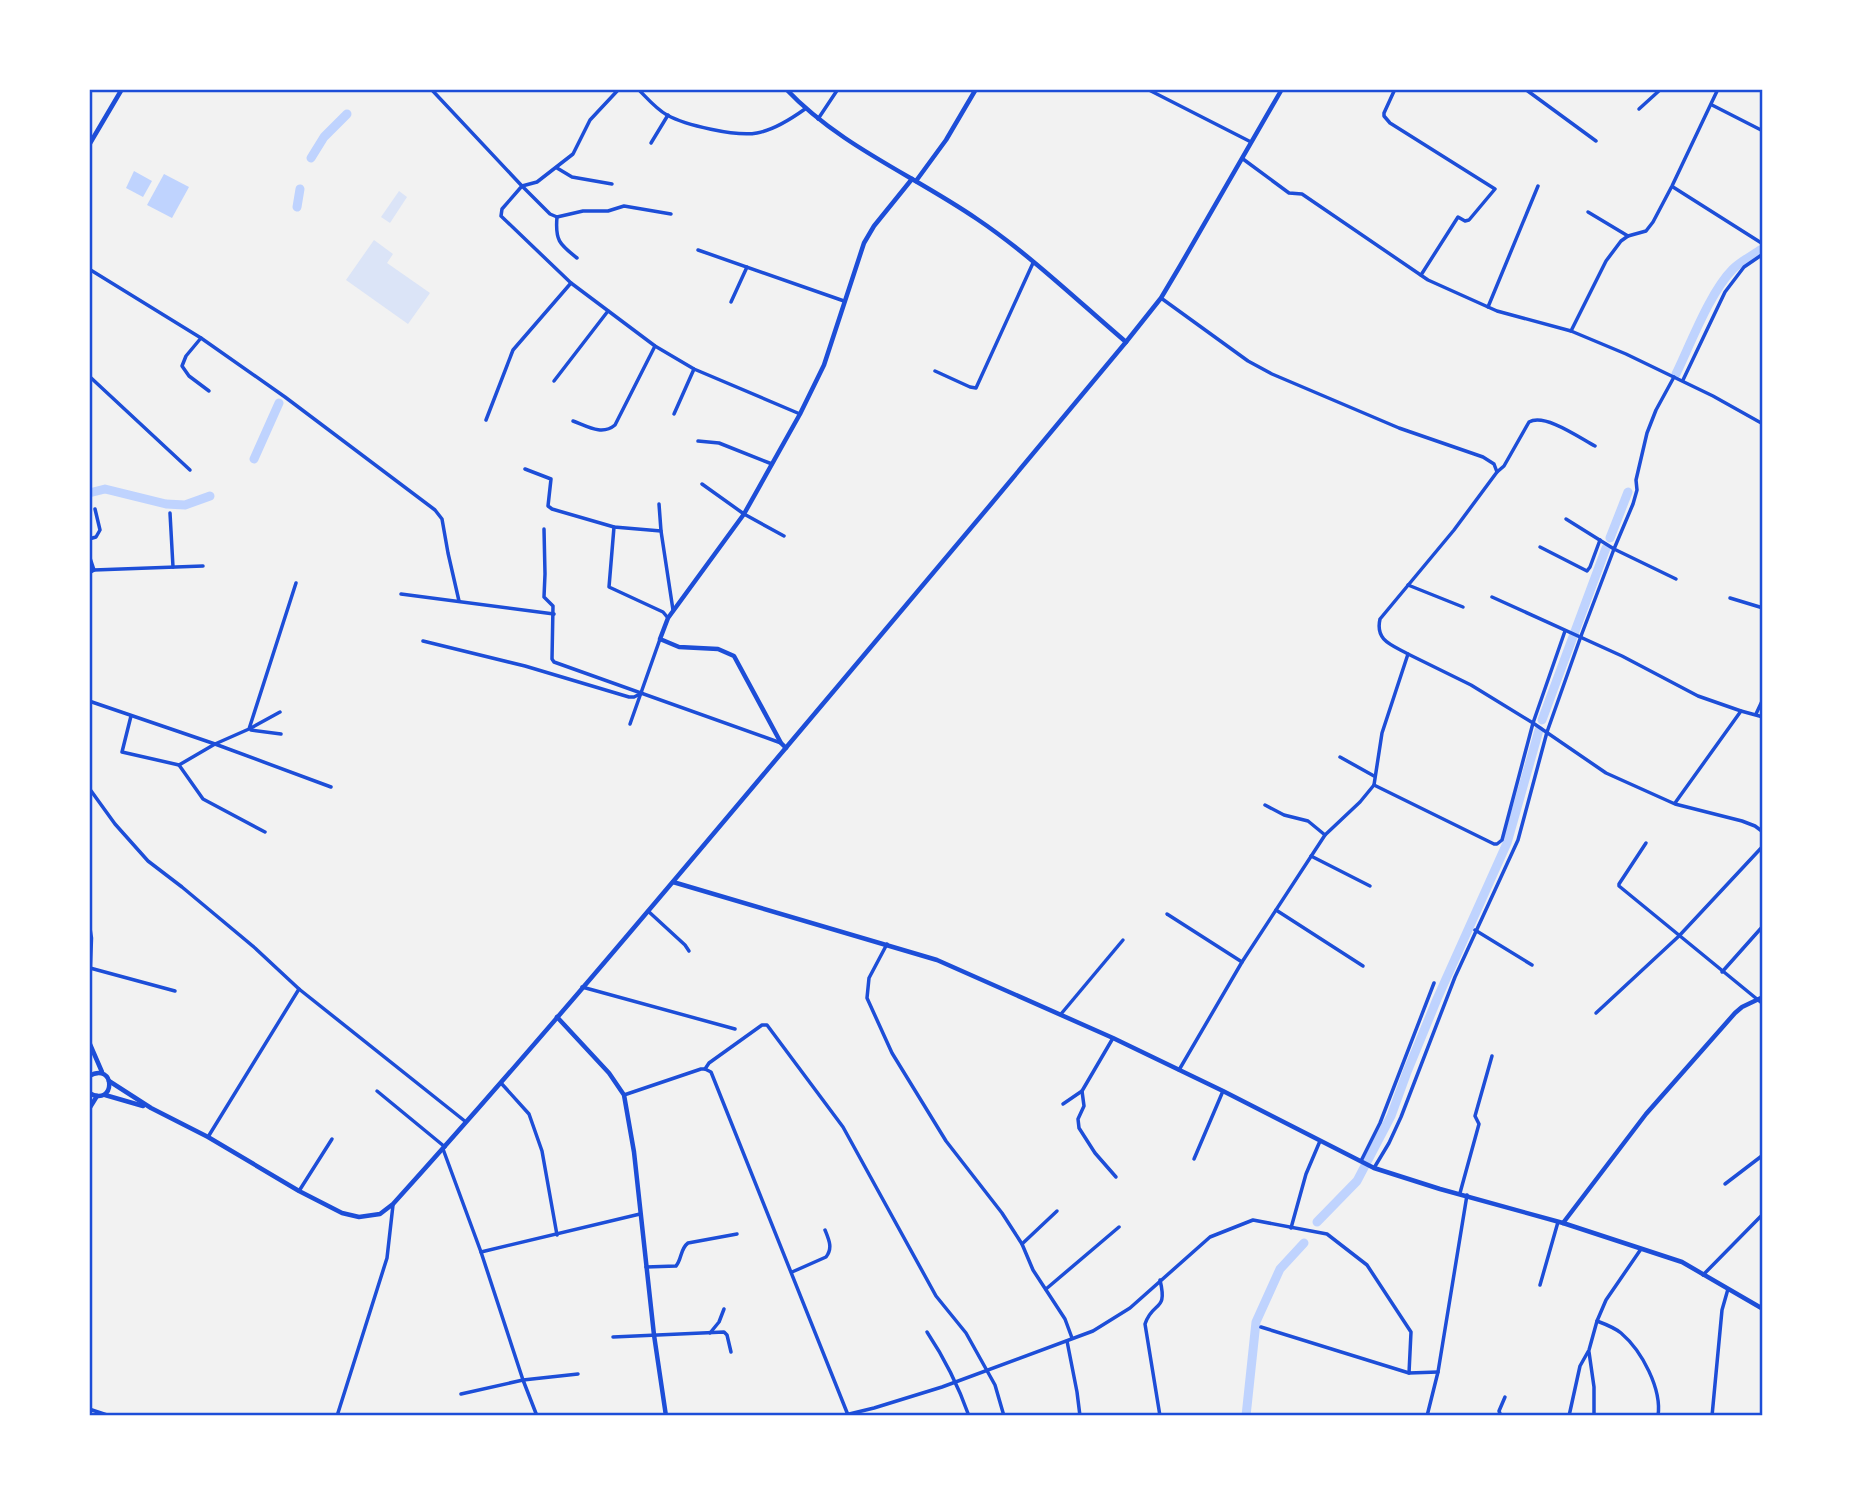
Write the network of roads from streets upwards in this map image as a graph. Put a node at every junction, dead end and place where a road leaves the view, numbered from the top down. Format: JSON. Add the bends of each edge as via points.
{"nodes":[{"id":1,"x":122,"y":89,"type":"edge"},
{"id":2,"x":431,"y":89,"type":"edge"},
{"id":3,"x":619,"y":89,"type":"edge"},
{"id":4,"x":638,"y":89,"type":"edge"},
{"id":5,"x":786,"y":89,"type":"edge"},
{"id":6,"x":838,"y":89,"type":"edge"},
{"id":7,"x":976,"y":89,"type":"edge"},
{"id":8,"x":1147,"y":89,"type":"edge"},
{"id":9,"x":1282,"y":89,"type":"edge"},
{"id":10,"x":1395,"y":89,"type":"edge"},
{"id":11,"x":1524,"y":89,"type":"edge"},
{"id":12,"x":1661,"y":89,"type":"edge"},
{"id":13,"x":1718,"y":89,"type":"edge"},
{"id":14,"x":1711,"y":104,"type":"junction"},
{"id":15,"x":805,"y":109,"type":"junction"},
{"id":16,"x":1639,"y":109,"type":"dead end"},
{"id":17,"x":668,"y":115,"type":"junction"},
{"id":18,"x":818,"y":119,"type":"junction"},
{"id":19,"x":1763,"y":131,"type":"edge"},
{"id":20,"x":1597,"y":141,"type":"dead end"},
{"id":21,"x":651,"y":143,"type":"dead end"},
{"id":22,"x":1253,"y":143,"type":"junction"},
{"id":23,"x":89,"y":145,"type":"edge"},
{"id":24,"x":1243,"y":159,"type":"junction"},
{"id":25,"x":557,"y":168,"type":"junction"},
{"id":26,"x":914,"y":180,"type":"junction"},
{"id":27,"x":612,"y":184,"type":"dead end"},
{"id":28,"x":522,"y":186,"type":"junction"},
{"id":29,"x":1538,"y":186,"type":"dead end"},
{"id":30,"x":1672,"y":186,"type":"junction"},
{"id":31,"x":1588,"y":212,"type":"dead end"},
{"id":32,"x":671,"y":214,"type":"dead end"},
{"id":33,"x":557,"y":217,"type":"junction"},
{"id":34,"x":1628,"y":236,"type":"junction"},
{"id":35,"x":1762,"y":243,"type":"edge"},
{"id":36,"x":698,"y":250,"type":"dead end"},
{"id":37,"x":1763,"y":254,"type":"edge"},
{"id":38,"x":576,"y":258,"type":"dead end"},
{"id":39,"x":1033,"y":263,"type":"junction"},
{"id":40,"x":747,"y":267,"type":"junction"},
{"id":41,"x":89,"y":269,"type":"edge"},
{"id":42,"x":1420,"y":275,"type":"junction"},
{"id":43,"x":571,"y":283,"type":"junction"},
{"id":44,"x":1161,"y":298,"type":"junction"},
{"id":45,"x":844,"y":301,"type":"junction"},
{"id":46,"x":731,"y":302,"type":"dead end"},
{"id":47,"x":1488,"y":307,"type":"junction"},
{"id":48,"x":608,"y":310,"type":"junction"},
{"id":49,"x":1571,"y":331,"type":"junction"},
{"id":50,"x":201,"y":338,"type":"junction"},
{"id":51,"x":1126,"y":342,"type":"junction"},
{"id":52,"x":654,"y":346,"type":"junction"},
{"id":53,"x":694,"y":369,"type":"junction"},
{"id":54,"x":935,"y":371,"type":"dead end"},
{"id":55,"x":89,"y":376,"type":"edge"},
{"id":56,"x":1674,"y":377,"type":"junction"},
{"id":57,"x":1682,"y":380,"type":"junction"},
{"id":58,"x":554,"y":381,"type":"dead end"},
{"id":59,"x":209,"y":391,"type":"dead end"},
{"id":60,"x":674,"y":414,"type":"dead end"},
{"id":61,"x":800,"y":414,"type":"junction"},
{"id":62,"x":486,"y":419,"type":"dead end"},
{"id":63,"x":573,"y":421,"type":"dead end"},
{"id":64,"x":1763,"y":424,"type":"edge"},
{"id":65,"x":698,"y":441,"type":"dead end"},
{"id":66,"x":1595,"y":446,"type":"dead end"},
{"id":67,"x":774,"y":465,"type":"junction"},
{"id":68,"x":525,"y":469,"type":"dead end"},
{"id":69,"x":190,"y":470,"type":"dead end"},
{"id":70,"x":1497,"y":472,"type":"junction"},
{"id":71,"x":702,"y":484,"type":"dead end"},
{"id":72,"x":659,"y":504,"type":"dead end"},
{"id":73,"x":95,"y":509,"type":"dead end"},
{"id":74,"x":170,"y":513,"type":"dead end"},
{"id":75,"x":744,"y":514,"type":"junction"},
{"id":76,"x":1566,"y":519,"type":"dead end"},
{"id":77,"x":614,"y":527,"type":"junction"},
{"id":78,"x":544,"y":529,"type":"dead end"},
{"id":79,"x":661,"y":531,"type":"junction"},
{"id":80,"x":784,"y":536,"type":"dead end"},
{"id":81,"x":89,"y":539,"type":"edge"},
{"id":82,"x":1601,"y":540,"type":"junction"},
{"id":83,"x":1540,"y":547,"type":"dead end"},
{"id":84,"x":1614,"y":549,"type":"junction"},
{"id":85,"x":89,"y":555,"type":"edge"},
{"id":86,"x":203,"y":566,"type":"dead end"},
{"id":87,"x":173,"y":567,"type":"junction"},
{"id":88,"x":92,"y":572,"type":"edge"},
{"id":89,"x":1676,"y":579,"type":"dead end"},
{"id":90,"x":296,"y":583,"type":"dead end"},
{"id":91,"x":1408,"y":585,"type":"junction"},
{"id":92,"x":401,"y":594,"type":"dead end"},
{"id":93,"x":1492,"y":597,"type":"dead end"},
{"id":94,"x":1730,"y":597,"type":"dead end"},
{"id":95,"x":460,"y":601,"type":"junction"},
{"id":96,"x":1463,"y":607,"type":"dead end"},
{"id":97,"x":1763,"y":608,"type":"edge"},
{"id":98,"x":673,"y":610,"type":"junction"},
{"id":99,"x":554,"y":614,"type":"junction"},
{"id":100,"x":668,"y":618,"type":"junction"},
{"id":101,"x":1565,"y":631,"type":"junction"},
{"id":102,"x":1581,"y":636,"type":"junction"},
{"id":103,"x":660,"y":639,"type":"junction"},
{"id":104,"x":423,"y":642,"type":"dead end"},
{"id":105,"x":1408,"y":654,"type":"junction"},
{"id":106,"x":642,"y":693,"type":"junction"},
{"id":107,"x":1763,"y":699,"type":"edge"},
{"id":108,"x":89,"y":701,"type":"edge"},
{"id":109,"x":1741,"y":711,"type":"junction"},
{"id":110,"x":280,"y":712,"type":"dead end"},
{"id":111,"x":1756,"y":714,"type":"junction"},
{"id":112,"x":131,"y":716,"type":"junction"},
{"id":113,"x":1763,"y":717,"type":"edge"},
{"id":114,"x":1533,"y":723,"type":"junction"},
{"id":115,"x":630,"y":724,"type":"dead end"},
{"id":116,"x":249,"y":729,"type":"junction"},
{"id":117,"x":1547,"y":733,"type":"junction"},
{"id":118,"x":281,"y":734,"type":"dead end"},
{"id":119,"x":780,"y":743,"type":"junction"},
{"id":120,"x":215,"y":744,"type":"junction"},
{"id":121,"x":786,"y":748,"type":"junction"},
{"id":122,"x":1340,"y":757,"type":"dead end"},
{"id":123,"x":180,"y":765,"type":"junction"},
{"id":124,"x":1374,"y":776,"type":"junction"},
{"id":125,"x":1374,"y":785,"type":"junction"},
{"id":126,"x":331,"y":787,"type":"dead end"},
{"id":127,"x":89,"y":788,"type":"edge"},
{"id":128,"x":1675,"y":804,"type":"junction"},
{"id":129,"x":1265,"y":805,"type":"dead end"},
{"id":130,"x":265,"y":832,"type":"dead end"},
{"id":131,"x":1763,"y":832,"type":"edge"},
{"id":132,"x":1325,"y":835,"type":"junction"},
{"id":133,"x":1646,"y":843,"type":"dead end"},
{"id":134,"x":1763,"y":846,"type":"edge"},
{"id":135,"x":1311,"y":856,"type":"junction"},
{"id":136,"x":673,"y":882,"type":"junction"},
{"id":137,"x":1370,"y":886,"type":"dead end"},
{"id":138,"x":1276,"y":910,"type":"junction"},
{"id":139,"x":648,"y":911,"type":"junction"},
{"id":140,"x":1167,"y":914,"type":"dead end"},
{"id":141,"x":89,"y":925,"type":"edge"},
{"id":142,"x":1763,"y":926,"type":"edge"},
{"id":143,"x":1475,"y":930,"type":"junction"},
{"id":144,"x":1679,"y":936,"type":"junction"},
{"id":145,"x":1123,"y":940,"type":"dead end"},
{"id":146,"x":887,"y":944,"type":"junction"},
{"id":147,"x":689,"y":950,"type":"dead end"},
{"id":148,"x":1242,"y":962,"type":"junction"},
{"id":149,"x":1532,"y":965,"type":"dead end"},
{"id":150,"x":1363,"y":966,"type":"dead end"},
{"id":151,"x":90,"y":968,"type":"edge"},
{"id":152,"x":1722,"y":972,"type":"junction"},
{"id":153,"x":1434,"y":984,"type":"dead end"},
{"id":154,"x":582,"y":987,"type":"junction"},
{"id":155,"x":299,"y":989,"type":"junction"},
{"id":156,"x":175,"y":991,"type":"dead end"},
{"id":157,"x":89,"y":994,"type":"edge"},
{"id":158,"x":1761,"y":1000,"type":"edge"},
{"id":159,"x":1596,"y":1013,"type":"dead end"},
{"id":160,"x":1061,"y":1014,"type":"junction"},
{"id":161,"x":557,"y":1017,"type":"junction"},
{"id":162,"x":735,"y":1029,"type":"dead end"},
{"id":163,"x":1113,"y":1038,"type":"junction"},
{"id":164,"x":89,"y":1042,"type":"edge"},
{"id":165,"x":1492,"y":1056,"type":"dead end"},
{"id":166,"x":705,"y":1069,"type":"junction"},
{"id":167,"x":1179,"y":1070,"type":"junction"},
{"id":168,"x":102,"y":1073,"type":"junction"},
{"id":169,"x":89,"y":1076,"type":"edge"},
{"id":170,"x":109,"y":1081,"type":"junction"},
{"id":171,"x":501,"y":1083,"type":"junction"},
{"id":172,"x":377,"y":1091,"type":"dead end"},
{"id":173,"x":1082,"y":1091,"type":"junction"},
{"id":174,"x":1223,"y":1091,"type":"junction"},
{"id":175,"x":89,"y":1093,"type":"edge"},
{"id":176,"x":104,"y":1094,"type":"junction"},
{"id":177,"x":624,"y":1095,"type":"junction"},
{"id":178,"x":97,"y":1096,"type":"junction"},
{"id":179,"x":1063,"y":1104,"type":"dead end"},
{"id":180,"x":151,"y":1108,"type":"junction"},
{"id":181,"x":89,"y":1109,"type":"edge"},
{"id":182,"x":466,"y":1122,"type":"junction"},
{"id":183,"x":208,"y":1137,"type":"junction"},
{"id":184,"x":332,"y":1139,"type":"dead end"},
{"id":185,"x":1320,"y":1141,"type":"junction"},
{"id":186,"x":444,"y":1148,"type":"junction"},
{"id":187,"x":1763,"y":1155,"type":"edge"},
{"id":188,"x":1194,"y":1159,"type":"dead end"},
{"id":189,"x":1362,"y":1162,"type":"junction"},
{"id":190,"x":1374,"y":1168,"type":"junction"},
{"id":191,"x":1116,"y":1177,"type":"dead end"},
{"id":192,"x":1726,"y":1184,"type":"dead end"},
{"id":193,"x":299,"y":1191,"type":"junction"},
{"id":194,"x":1460,"y":1193,"type":"junction"},
{"id":195,"x":1467,"y":1195,"type":"junction"},
{"id":196,"x":393,"y":1204,"type":"junction"},
{"id":197,"x":1057,"y":1211,"type":"dead end"},
{"id":198,"x":640,"y":1214,"type":"junction"},
{"id":199,"x":1763,"y":1214,"type":"edge"},
{"id":200,"x":1560,"y":1222,"type":"junction"},
{"id":201,"x":1119,"y":1227,"type":"dead end"},
{"id":202,"x":1291,"y":1228,"type":"junction"},
{"id":203,"x":825,"y":1230,"type":"dead end"},
{"id":204,"x":737,"y":1234,"type":"dead end"},
{"id":205,"x":557,"y":1235,"type":"junction"},
{"id":206,"x":1022,"y":1244,"type":"junction"},
{"id":207,"x":1640,"y":1249,"type":"junction"},
{"id":208,"x":481,"y":1252,"type":"junction"},
{"id":209,"x":646,"y":1267,"type":"junction"},
{"id":210,"x":792,"y":1272,"type":"junction"},
{"id":211,"x":1703,"y":1275,"type":"junction"},
{"id":212,"x":1160,"y":1280,"type":"junction"},
{"id":213,"x":1540,"y":1285,"type":"dead end"},
{"id":214,"x":1045,"y":1289,"type":"junction"},
{"id":215,"x":1728,"y":1289,"type":"junction"},
{"id":216,"x":724,"y":1309,"type":"dead end"},
{"id":217,"x":1763,"y":1309,"type":"edge"},
{"id":218,"x":1597,"y":1321,"type":"junction"},
{"id":219,"x":1261,"y":1327,"type":"dead end"},
{"id":220,"x":926,"y":1332,"type":"dead end"},
{"id":221,"x":710,"y":1333,"type":"junction"},
{"id":222,"x":654,"y":1335,"type":"junction"},
{"id":223,"x":613,"y":1337,"type":"dead end"},
{"id":224,"x":1072,"y":1338,"type":"junction"},
{"id":225,"x":1067,"y":1341,"type":"junction"},
{"id":226,"x":1588,"y":1350,"type":"junction"},
{"id":227,"x":731,"y":1352,"type":"dead end"},
{"id":228,"x":987,"y":1371,"type":"junction"},
{"id":229,"x":1438,"y":1372,"type":"junction"},
{"id":230,"x":578,"y":1374,"type":"dead end"},
{"id":231,"x":1409,"y":1374,"type":"junction"},
{"id":232,"x":523,"y":1380,"type":"junction"},
{"id":233,"x":956,"y":1381,"type":"junction"},
{"id":234,"x":461,"y":1394,"type":"dead end"},
{"id":235,"x":1505,"y":1397,"type":"dead end"},
{"id":236,"x":89,"y":1409,"type":"edge"},
{"id":237,"x":338,"y":1415,"type":"edge"},
{"id":238,"x":848,"y":1415,"type":"edge"},
{"id":239,"x":110,"y":1416,"type":"edge"},
{"id":240,"x":537,"y":1416,"type":"edge"},
{"id":241,"x":666,"y":1416,"type":"edge"},
{"id":242,"x":841,"y":1416,"type":"edge"},
{"id":243,"x":969,"y":1416,"type":"edge"},
{"id":244,"x":1003,"y":1416,"type":"edge"},
{"id":245,"x":1080,"y":1416,"type":"edge"},
{"id":246,"x":1160,"y":1416,"type":"edge"},
{"id":247,"x":1427,"y":1416,"type":"edge"},
{"id":248,"x":1501,"y":1416,"type":"edge"},
{"id":249,"x":1569,"y":1416,"type":"edge"},
{"id":250,"x":1594,"y":1416,"type":"edge"},
{"id":251,"x":1658,"y":1416,"type":"edge"},
{"id":252,"x":1712,"y":1416,"type":"edge"}],
"edges":[{"from":1,"to":23,"type":"street"},
{"from":2,"to":28,"type":"street"},
{"from":3,"to":25,"type":"street","via":[[590,120],[573,154]]},
{"from":4,"to":17,"type":"street"},
{"from":5,"to":15,"type":"street"},
{"from":6,"to":18,"type":"street"},
{"from":7,"to":26,"type":"street","via":[[946,140]]},
{"from":8,"to":22,"type":"street"},
{"from":9,"to":22,"type":"street"},
{"from":10,"to":42,"type":"street","via":[[1384,113],[1390,123],[1495,189],[1469,220],[1458,217]]},
{"from":11,"to":20,"type":"street"},
{"from":12,"to":16,"type":"street"},
{"from":13,"to":14,"type":"street"},
{"from":14,"to":19,"type":"street"},
{"from":14,"to":30,"type":"street"},
{"from":15,"to":17,"type":"street","via":[[792,119],[750,134]]},
{"from":15,"to":18,"type":"street"},
{"from":17,"to":21,"type":"street"},
{"from":18,"to":26,"type":"street"},
{"from":22,"to":24,"type":"street"},
{"from":24,"to":42,"type":"street","via":[[1289,193],[1303,194]]},
{"from":24,"to":44,"type":"street"},
{"from":25,"to":27,"type":"street","via":[[572,177]]},
{"from":25,"to":28,"type":"street"},
{"from":26,"to":39,"type":"street","via":[[977,219]]},
{"from":26,"to":45,"type":"street","via":[[864,243]]},
{"from":28,"to":33,"type":"street"},
{"from":28,"to":43,"type":"street","via":[[501,216]]},
{"from":29,"to":47,"type":"street"},
{"from":30,"to":34,"type":"street","via":[[1646,231]]},
{"from":30,"to":35,"type":"street"},
{"from":31,"to":34,"type":"street"},
{"from":32,"to":33,"type":"street","via":[[624,206]]},
{"from":33,"to":38,"type":"street","via":[[557,239]]},
{"from":34,"to":49,"type":"street","via":[[1606,261]]},
{"from":36,"to":40,"type":"street"},
{"from":37,"to":57,"type":"street","via":[[1744,267],[1725,292]]},
{"from":39,"to":51,"type":"street"},
{"from":39,"to":54,"type":"street","via":[[976,388]]},
{"from":40,"to":45,"type":"street"},
{"from":40,"to":46,"type":"street"},
{"from":41,"to":50,"type":"street"},
{"from":42,"to":47,"type":"street"},
{"from":43,"to":48,"type":"street"},
{"from":43,"to":62,"type":"street","via":[[513,350]]},
{"from":44,"to":51,"type":"street"},
{"from":44,"to":70,"type":"street","via":[[1259,368],[1398,428],[1483,457]]},
{"from":45,"to":61,"type":"street","via":[[824,365]]},
{"from":47,"to":49,"type":"street"},
{"from":48,"to":52,"type":"street"},
{"from":48,"to":58,"type":"street"},
{"from":49,"to":56,"type":"street"},
{"from":50,"to":59,"type":"street","via":[[182,366]]},
{"from":50,"to":95,"type":"street","via":[[435,510],[442,519]]},
{"from":51,"to":121,"type":"street"},
{"from":52,"to":53,"type":"street"},
{"from":52,"to":63,"type":"street","via":[[615,425],[600,431]]},
{"from":53,"to":60,"type":"street"},
{"from":53,"to":61,"type":"street"},
{"from":55,"to":69,"type":"street"},
{"from":56,"to":57,"type":"street"},
{"from":56,"to":84,"type":"street","via":[[1647,433],[1637,490]]},
{"from":57,"to":64,"type":"street"},
{"from":61,"to":67,"type":"street"},
{"from":65,"to":67,"type":"street","via":[[719,443]]},
{"from":66,"to":70,"type":"street","via":[[1550,422],[1532,419]]},
{"from":67,"to":75,"type":"street"},
{"from":68,"to":77,"type":"street","via":[[551,479],[549,508]]},
{"from":70,"to":91,"type":"street"},
{"from":71,"to":75,"type":"street"},
{"from":72,"to":79,"type":"street"},
{"from":73,"to":81,"type":"street","via":[[100,530]]},
{"from":74,"to":87,"type":"street"},
{"from":75,"to":80,"type":"street"},
{"from":75,"to":98,"type":"street"},
{"from":76,"to":82,"type":"street"},
{"from":77,"to":79,"type":"street"},
{"from":77,"to":100,"type":"street","via":[[610,587]]},
{"from":78,"to":99,"type":"street","via":[[544,597],[554,606]]},
{"from":79,"to":98,"type":"street"},
{"from":82,"to":83,"type":"street","via":[[1587,570]]},
{"from":82,"to":84,"type":"street"},
{"from":84,"to":89,"type":"street"},
{"from":84,"to":102,"type":"street"},
{"from":85,"to":88,"type":"street"},
{"from":86,"to":87,"type":"street"},
{"from":87,"to":88,"type":"street"},
{"from":90,"to":116,"type":"street"},
{"from":91,"to":96,"type":"street"},
{"from":91,"to":105,"type":"street","via":[[1379,623],[1379,632]]},
{"from":92,"to":95,"type":"street"},
{"from":93,"to":101,"type":"street"},
{"from":94,"to":97,"type":"street"},
{"from":95,"to":99,"type":"street"},
{"from":98,"to":100,"type":"street"},
{"from":99,"to":106,"type":"street","via":[[554,662]]},
{"from":100,"to":103,"type":"street"},
{"from":101,"to":102,"type":"street"},
{"from":101,"to":114,"type":"street"},
{"from":102,"to":109,"type":"street","via":[[1698,696]]},
{"from":102,"to":117,"type":"street"},
{"from":103,"to":106,"type":"street"},
{"from":103,"to":119,"type":"street","via":[[679,647],[718,649],[734,656]]},
{"from":104,"to":106,"type":"street","via":[[634,698]]},
{"from":105,"to":114,"type":"street"},
{"from":105,"to":124,"type":"street","via":[[1382,733]]},
{"from":106,"to":115,"type":"street"},
{"from":106,"to":119,"type":"street"},
{"from":107,"to":111,"type":"street"},
{"from":108,"to":112,"type":"street"},
{"from":109,"to":111,"type":"street"},
{"from":109,"to":128,"type":"street"},
{"from":110,"to":116,"type":"street"},
{"from":111,"to":113,"type":"street"},
{"from":112,"to":120,"type":"street"},
{"from":112,"to":123,"type":"street","via":[[122,752]]},
{"from":114,"to":117,"type":"street"},
{"from":114,"to":125,"type":"street","via":[[1502,840],[1497,844]]},
{"from":116,"to":118,"type":"street"},
{"from":116,"to":120,"type":"street"},
{"from":117,"to":128,"type":"street","via":[[1606,773]]},
{"from":117,"to":143,"type":"street","via":[[1518,840]]},
{"from":119,"to":121,"type":"street"},
{"from":120,"to":123,"type":"street"},
{"from":120,"to":126,"type":"street"},
{"from":121,"to":136,"type":"street"},
{"from":122,"to":124,"type":"street"},
{"from":123,"to":130,"type":"street","via":[[203,799]]},
{"from":124,"to":125,"type":"street"},
{"from":125,"to":132,"type":"street"},
{"from":127,"to":155,"type":"street","via":[[148,861]]},
{"from":128,"to":131,"type":"street","via":[[1742,821]]},
{"from":129,"to":132,"type":"street","via":[[1312,823]]},
{"from":132,"to":135,"type":"street"},
{"from":133,"to":144,"type":"street","via":[[1619,886]]},
{"from":134,"to":144,"type":"street"},
{"from":135,"to":137,"type":"street"},
{"from":135,"to":138,"type":"street"},
{"from":136,"to":139,"type":"street"},
{"from":136,"to":146,"type":"street"},
{"from":138,"to":148,"type":"street"},
{"from":138,"to":150,"type":"street"},
{"from":139,"to":147,"type":"street"},
{"from":139,"to":154,"type":"street"},
{"from":140,"to":148,"type":"street"},
{"from":141,"to":151,"type":"street"},
{"from":142,"to":152,"type":"street"},
{"from":143,"to":149,"type":"street"},
{"from":143,"to":190,"type":"street","via":[[1401,1117]]},
{"from":144,"to":152,"type":"street"},
{"from":144,"to":159,"type":"street"},
{"from":145,"to":160,"type":"street"},
{"from":146,"to":160,"type":"street","via":[[937,960]]},
{"from":146,"to":206,"type":"street","via":[[869,978],[867,998],[892,1053],[946,1141]]},
{"from":148,"to":167,"type":"street"},
{"from":151,"to":156,"type":"street"},
{"from":151,"to":157,"type":"street"},
{"from":152,"to":158,"type":"street"},
{"from":153,"to":189,"type":"street"},
{"from":154,"to":161,"type":"street"},
{"from":154,"to":162,"type":"street"},
{"from":155,"to":182,"type":"street"},
{"from":155,"to":183,"type":"street"},
{"from":158,"to":200,"type":"street","via":[[1735,1013]]},
{"from":160,"to":163,"type":"street"},
{"from":161,"to":171,"type":"street"},
{"from":161,"to":177,"type":"street"},
{"from":163,"to":167,"type":"street"},
{"from":163,"to":173,"type":"street"},
{"from":164,"to":168,"type":"street"},
{"from":165,"to":194,"type":"street"},
{"from":166,"to":177,"type":"street"},
{"from":166,"to":210,"type":"street","via":[[713,1075]]},
{"from":166,"to":228,"type":"street","via":[[767,1025],[843,1127],[936,1296],[967,1334]]},
{"from":167,"to":174,"type":"street"},
{"from":168,"to":169,"type":"street"},
{"from":168,"to":170,"type":"street"},
{"from":170,"to":176,"type":"street"},
{"from":170,"to":180,"type":"street"},
{"from":171,"to":182,"type":"street"},
{"from":171,"to":205,"type":"street","via":[[529,1114],[542,1151]]},
{"from":172,"to":186,"type":"street"},
{"from":173,"to":179,"type":"street"},
{"from":173,"to":191,"type":"street","via":[[1079,1128]]},
{"from":174,"to":185,"type":"street"},
{"from":174,"to":188,"type":"street"},
{"from":175,"to":178,"type":"street"},
{"from":176,"to":178,"type":"street"},
{"from":176,"to":180,"type":"street"},
{"from":177,"to":198,"type":"street"},
{"from":178,"to":181,"type":"street"},
{"from":180,"to":183,"type":"street"},
{"from":182,"to":186,"type":"street"},
{"from":183,"to":193,"type":"street"},
{"from":184,"to":193,"type":"street"},
{"from":185,"to":189,"type":"street"},
{"from":185,"to":202,"type":"street"},
{"from":186,"to":196,"type":"street"},
{"from":186,"to":208,"type":"street"},
{"from":187,"to":192,"type":"street"},
{"from":189,"to":190,"type":"street"},
{"from":190,"to":194,"type":"street"},
{"from":193,"to":196,"type":"street","via":[[359,1217],[380,1214]]},
{"from":194,"to":195,"type":"street"},
{"from":195,"to":200,"type":"street"},
{"from":195,"to":229,"type":"street"},
{"from":196,"to":237,"type":"street","via":[[387,1258]]},
{"from":197,"to":206,"type":"street"},
{"from":198,"to":205,"type":"street"},
{"from":198,"to":209,"type":"street"},
{"from":199,"to":211,"type":"street"},
{"from":200,"to":207,"type":"street"},
{"from":200,"to":213,"type":"street"},
{"from":201,"to":214,"type":"street"},
{"from":202,"to":212,"type":"street","via":[[1253,1220],[1210,1237]]},
{"from":202,"to":231,"type":"street","via":[[1327,1234],[1367,1265],[1411,1332]]},
{"from":203,"to":210,"type":"street","via":[[830,1252]]},
{"from":204,"to":209,"type":"street","via":[[688,1243],[676,1266]]},
{"from":205,"to":208,"type":"street"},
{"from":206,"to":214,"type":"street"},
{"from":207,"to":211,"type":"street","via":[[1682,1262]]},
{"from":207,"to":218,"type":"street"},
{"from":208,"to":232,"type":"street"},
{"from":209,"to":222,"type":"street"},
{"from":210,"to":238,"type":"street"},
{"from":211,"to":215,"type":"street"},
{"from":212,"to":224,"type":"street","via":[[1130,1308]]},
{"from":212,"to":246,"type":"street","via":[[1163,1300],[1145,1324]]},
{"from":214,"to":224,"type":"street"},
{"from":215,"to":217,"type":"street"},
{"from":215,"to":252,"type":"street"},
{"from":216,"to":221,"type":"street"},
{"from":218,"to":226,"type":"street"},
{"from":218,"to":251,"type":"street","via":[[1619,1331],[1636,1348],[1660,1402]]},
{"from":219,"to":231,"type":"street"},
{"from":220,"to":233,"type":"street"},
{"from":221,"to":222,"type":"street"},
{"from":221,"to":227,"type":"street","via":[[724,1332]]},
{"from":222,"to":223,"type":"street"},
{"from":222,"to":241,"type":"street"},
{"from":224,"to":225,"type":"street"},
{"from":225,"to":228,"type":"street"},
{"from":225,"to":245,"type":"street"},
{"from":226,"to":249,"type":"street"},
{"from":226,"to":250,"type":"street"},
{"from":228,"to":233,"type":"street"},
{"from":228,"to":244,"type":"street"},
{"from":229,"to":231,"type":"street"},
{"from":229,"to":247,"type":"street"},
{"from":230,"to":232,"type":"street"},
{"from":232,"to":234,"type":"street"},
{"from":232,"to":240,"type":"street"},
{"from":233,"to":238,"type":"street"},
{"from":233,"to":243,"type":"street"},
{"from":235,"to":248,"type":"street"},
{"from":236,"to":239,"type":"street"},
{"from":238,"to":242,"type":"street"}]}
